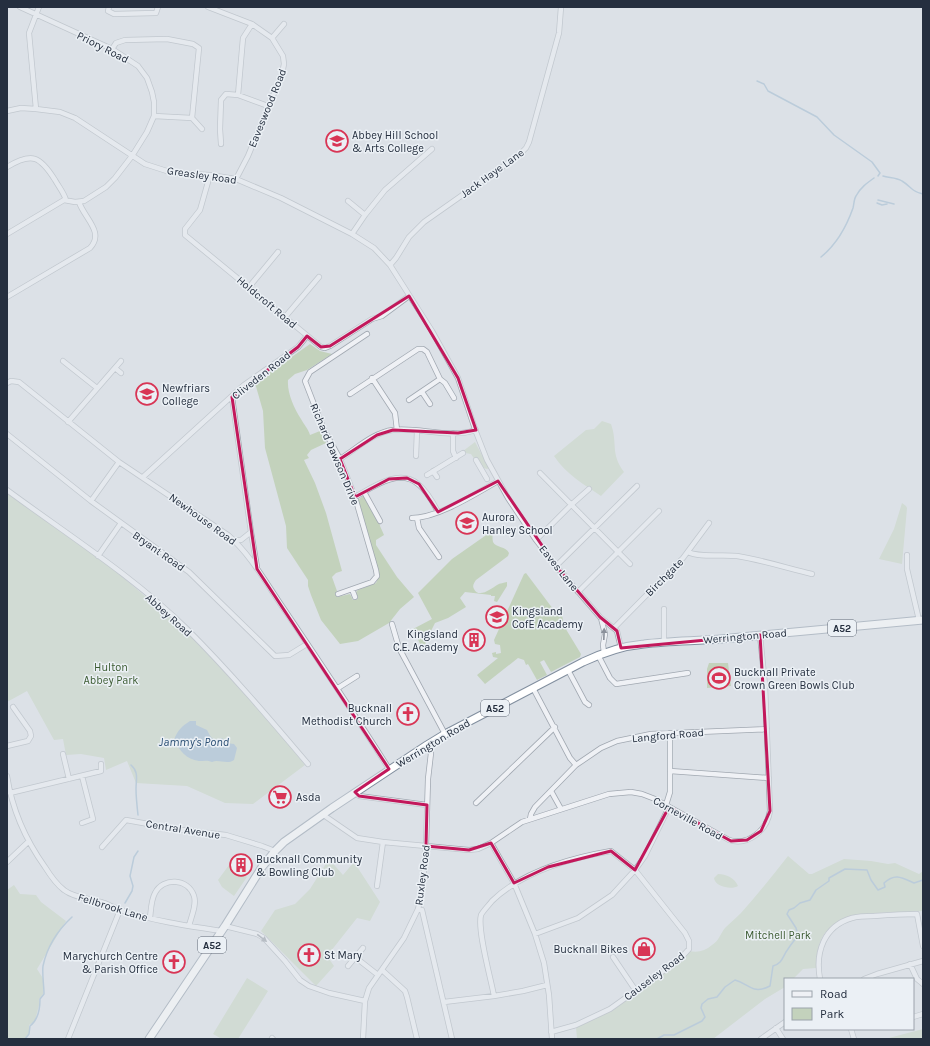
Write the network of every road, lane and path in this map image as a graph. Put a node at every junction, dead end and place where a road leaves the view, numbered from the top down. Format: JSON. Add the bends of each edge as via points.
{"nodes":[{"id":1,"x":20,"y":7,"type":"edge"},
{"id":2,"x":39,"y":7,"type":"edge"},
{"id":3,"x":109,"y":7,"type":"edge"},
{"id":4,"x":158,"y":7,"type":"edge"},
{"id":5,"x":208,"y":7,"type":"edge"},
{"id":6,"x":561,"y":7,"type":"edge"},
{"id":7,"x":36,"y":14,"type":"junction"},
{"id":8,"x":252,"y":24,"type":"junction"},
{"id":9,"x":284,"y":24,"type":"dead end"},
{"id":10,"x":272,"y":38,"type":"junction"},
{"id":11,"x":112,"y":50,"type":"junction"},
{"id":12,"x":238,"y":95,"type":"junction"},
{"id":13,"x":268,"y":106,"type":"junction"},
{"id":14,"x":36,"y":109,"type":"junction"},
{"id":15,"x":7,"y":111,"type":"edge"},
{"id":16,"x":154,"y":116,"type":"junction"},
{"id":17,"x":192,"y":118,"type":"junction"},
{"id":18,"x":202,"y":129,"type":"dead end"},
{"id":19,"x":221,"y":144,"type":"dead end"},
{"id":20,"x":432,"y":149,"type":"dead end"},
{"id":21,"x":132,"y":156,"type":"junction"},
{"id":22,"x":7,"y":167,"type":"edge"},
{"id":23,"x":210,"y":175,"type":"junction"},
{"id":24,"x":236,"y":179,"type":"junction"},
{"id":25,"x":66,"y":200,"type":"junction"},
{"id":26,"x":348,"y":201,"type":"dead end"},
{"id":27,"x":79,"y":202,"type":"junction"},
{"id":28,"x":365,"y":215,"type":"junction"},
{"id":29,"x":7,"y":234,"type":"edge"},
{"id":30,"x":352,"y":234,"type":"junction"},
{"id":31,"x":278,"y":252,"type":"dead end"},
{"id":32,"x":390,"y":265,"type":"junction"},
{"id":33,"x":319,"y":277,"type":"dead end"},
{"id":34,"x":249,"y":287,"type":"junction"},
{"id":35,"x":409,"y":296,"type":"junction"},
{"id":36,"x":7,"y":297,"type":"edge"},
{"id":37,"x":285,"y":317,"type":"junction"},
{"id":38,"x":367,"y":334,"type":"dead end"},
{"id":39,"x":307,"y":336,"type":"junction"},
{"id":40,"x":63,"y":361,"type":"dead end"},
{"id":41,"x":121,"y":361,"type":"dead end"},
{"id":42,"x":115,"y":368,"type":"junction"},
{"id":43,"x":121,"y":373,"type":"dead end"},
{"id":44,"x":372,"y":378,"type":"junction"},
{"id":45,"x":440,"y":378,"type":"junction"},
{"id":46,"x":7,"y":383,"type":"edge"},
{"id":47,"x":97,"y":388,"type":"junction"},
{"id":48,"x":422,"y":392,"type":"junction"},
{"id":49,"x":350,"y":394,"type":"dead end"},
{"id":50,"x":232,"y":397,"type":"junction"},
{"id":51,"x":454,"y":398,"type":"dead end"},
{"id":52,"x":409,"y":400,"type":"dead end"},
{"id":53,"x":430,"y":404,"type":"dead end"},
{"id":54,"x":68,"y":422,"type":"junction"},
{"id":55,"x":397,"y":430,"type":"junction"},
{"id":56,"x":417,"y":431,"type":"junction"},
{"id":57,"x":476,"y":431,"type":"junction"},
{"id":58,"x":453,"y":433,"type":"junction"},
{"id":59,"x":7,"y":434,"type":"edge"},
{"id":60,"x":463,"y":453,"type":"dead end"},
{"id":61,"x":416,"y":456,"type":"dead end"},
{"id":62,"x":456,"y":458,"type":"junction"},
{"id":63,"x":340,"y":459,"type":"junction"},
{"id":64,"x":476,"y":460,"type":"dead end"},
{"id":65,"x":119,"y":462,"type":"junction"},
{"id":66,"x":492,"y":470,"type":"junction"},
{"id":67,"x":433,"y":471,"type":"junction"},
{"id":68,"x":540,"y":473,"type":"dead end"},
{"id":69,"x":484,"y":474,"type":"junction"},
{"id":70,"x":427,"y":475,"type":"dead end"},
{"id":71,"x":436,"y":476,"type":"dead end"},
{"id":72,"x":143,"y":477,"type":"junction"},
{"id":73,"x":487,"y":479,"type":"dead end"},
{"id":74,"x":498,"y":481,"type":"junction"},
{"id":75,"x":638,"y":486,"type":"dead end"},
{"id":76,"x":589,"y":489,"type":"dead end"},
{"id":77,"x":7,"y":490,"type":"edge"},
{"id":78,"x":364,"y":492,"type":"junction"},
{"id":79,"x":355,"y":497,"type":"junction"},
{"id":80,"x":91,"y":501,"type":"junction"},
{"id":81,"x":571,"y":505,"type":"junction"},
{"id":82,"x":659,"y":511,"type":"dead end"},
{"id":83,"x":438,"y":512,"type":"junction"},
{"id":84,"x":380,"y":521,"type":"dead end"},
{"id":85,"x":121,"y":523,"type":"junction"},
{"id":86,"x":709,"y":523,"type":"dead end"},
{"id":87,"x":595,"y":528,"type":"junction"},
{"id":88,"x":251,"y":532,"type":"junction"},
{"id":89,"x":234,"y":540,"type":"junction"},
{"id":90,"x":536,"y":540,"type":"junction"},
{"id":91,"x":618,"y":552,"type":"junction"},
{"id":92,"x":688,"y":552,"type":"junction"},
{"id":93,"x":907,"y":555,"type":"dead end"},
{"id":94,"x":98,"y":556,"type":"junction"},
{"id":95,"x":439,"y":557,"type":"dead end"},
{"id":96,"x":630,"y":564,"type":"dead end"},
{"id":97,"x":556,"y":566,"type":"junction"},
{"id":98,"x":257,"y":569,"type":"junction"},
{"id":99,"x":812,"y":574,"type":"dead end"},
{"id":100,"x":352,"y":589,"type":"junction"},
{"id":101,"x":578,"y":592,"type":"junction"},
{"id":102,"x":338,"y":594,"type":"dead end"},
{"id":103,"x":355,"y":598,"type":"dead end"},
{"id":104,"x":664,"y":609,"type":"dead end"},
{"id":105,"x":600,"y":617,"type":"junction"},
{"id":106,"x":921,"y":620,"type":"edge"},
{"id":107,"x":392,"y":624,"type":"dead end"},
{"id":108,"x":614,"y":628,"type":"junction"},
{"id":109,"x":760,"y":635,"type":"junction"},
{"id":110,"x":664,"y":642,"type":"junction"},
{"id":111,"x":307,"y":644,"type":"junction"},
{"id":112,"x":621,"y":648,"type":"junction"},
{"id":113,"x":601,"y":654,"type":"junction"},
{"id":114,"x":568,"y":670,"type":"junction"},
{"id":115,"x":688,"y":673,"type":"dead end"},
{"id":116,"x":357,"y":676,"type":"dead end"},
{"id":117,"x":338,"y":688,"type":"junction"},
{"id":118,"x":533,"y":688,"type":"junction"},
{"id":119,"x":590,"y":705,"type":"dead end"},
{"id":120,"x":14,"y":707,"type":"dead end"},
{"id":121,"x":555,"y":727,"type":"junction"},
{"id":122,"x":767,"y":729,"type":"junction"},
{"id":123,"x":670,"y":733,"type":"junction"},
{"id":124,"x":445,"y":734,"type":"junction"},
{"id":125,"x":427,"y":745,"type":"junction"},
{"id":126,"x":7,"y":746,"type":"edge"},
{"id":127,"x":63,"y":754,"type":"dead end"},
{"id":128,"x":101,"y":764,"type":"dead end"},
{"id":129,"x":308,"y":764,"type":"dead end"},
{"id":130,"x":576,"y":765,"type":"junction"},
{"id":131,"x":389,"y":769,"type":"junction"},
{"id":132,"x":670,"y":770,"type":"junction"},
{"id":133,"x":7,"y":776,"type":"edge"},
{"id":134,"x":82,"y":776,"type":"junction"},
{"id":135,"x":769,"y":778,"type":"junction"},
{"id":136,"x":69,"y":779,"type":"junction"},
{"id":137,"x":551,"y":791,"type":"junction"},
{"id":138,"x":355,"y":792,"type":"junction"},
{"id":139,"x":10,"y":793,"type":"junction"},
{"id":140,"x":476,"y":803,"type":"dead end"},
{"id":141,"x":428,"y":805,"type":"junction"},
{"id":142,"x":668,"y":806,"type":"junction"},
{"id":143,"x":561,"y":809,"type":"junction"},
{"id":144,"x":322,"y":814,"type":"junction"},
{"id":145,"x":530,"y":819,"type":"junction"},
{"id":146,"x":82,"y":823,"type":"dead end"},
{"id":147,"x":28,"y":842,"type":"junction"},
{"id":148,"x":383,"y":842,"type":"junction"},
{"id":149,"x":491,"y":843,"type":"junction"},
{"id":150,"x":426,"y":846,"type":"junction"},
{"id":151,"x":102,"y":847,"type":"dead end"},
{"id":152,"x":274,"y":852,"type":"junction"},
{"id":153,"x":7,"y":862,"type":"edge"},
{"id":154,"x":635,"y":870,"type":"junction"},
{"id":155,"x":514,"y":882,"type":"junction"},
{"id":156,"x":377,"y":886,"type":"dead end"},
{"id":157,"x":418,"y":909,"type":"junction"},
{"id":158,"x":120,"y":910,"type":"junction"},
{"id":159,"x":150,"y":918,"type":"junction"},
{"id":160,"x":189,"y":926,"type":"junction"},
{"id":161,"x":223,"y":928,"type":"junction"},
{"id":162,"x":535,"y":934,"type":"junction"},
{"id":163,"x":923,"y":946,"type":"edge"},
{"id":164,"x":363,"y":948,"type":"dead end"},
{"id":165,"x":356,"y":957,"type":"junction"},
{"id":166,"x":613,"y":957,"type":"dead end"},
{"id":167,"x":923,"y":961,"type":"edge"},
{"id":168,"x":910,"y":964,"type":"junction"},
{"id":169,"x":348,"y":966,"type":"dead end"},
{"id":170,"x":382,"y":970,"type":"junction"},
{"id":171,"x":378,"y":975,"type":"junction"},
{"id":172,"x":820,"y":978,"type":"edge"},
{"id":173,"x":867,"y":978,"type":"edge"},
{"id":174,"x":923,"y":984,"type":"edge"},
{"id":175,"x":547,"y":985,"type":"junction"},
{"id":176,"x":636,"y":991,"type":"junction"},
{"id":177,"x":494,"y":996,"type":"junction"},
{"id":178,"x":365,"y":1001,"type":"junction"},
{"id":179,"x":444,"y":1002,"type":"junction"},
{"id":180,"x":784,"y":1023,"type":"edge"},
{"id":181,"x":776,"y":1028,"type":"junction"},
{"id":182,"x":551,"y":1032,"type":"junction"},
{"id":183,"x":68,"y":1039,"type":"edge"},
{"id":184,"x":149,"y":1039,"type":"edge"},
{"id":185,"x":363,"y":1039,"type":"edge"},
{"id":186,"x":417,"y":1039,"type":"edge"},
{"id":187,"x":452,"y":1039,"type":"edge"},
{"id":188,"x":552,"y":1039,"type":"edge"},
{"id":189,"x":761,"y":1039,"type":"edge"},
{"id":190,"x":783,"y":1039,"type":"edge"}],
"edges":[{"from":1,"to":7,"type":"street","name":"Priory Road"},
{"from":2,"to":7,"type":"street"},
{"from":3,"to":4,"type":"street","via":[[108,11],[114,14],[156,13]]},
{"from":5,"to":8,"type":"street","name":"Eaveswood Road"},
{"from":6,"to":32,"type":"street","name":"Jack Haye Lane","via":[[554,54],[526,148],[424,222],[409,237]]},
{"from":7,"to":11,"type":"street","name":"Priory Road"},
{"from":7,"to":14,"type":"street","via":[[29,33]]},
{"from":8,"to":10,"type":"street","name":"Eaveswood Road"},
{"from":8,"to":12,"type":"street","via":[[243,38]]},
{"from":9,"to":10,"type":"street"},
{"from":10,"to":13,"type":"street","name":"Eaveswood Road","via":[[283,56],[284,64]]},
{"from":11,"to":16,"type":"street","name":"Priory Road","via":[[138,66],[147,78],[154,102]]},
{"from":11,"to":17,"type":"street","via":[[116,43],[125,40],[168,39],[193,44],[199,48]]},
{"from":12,"to":13,"type":"street"},
{"from":12,"to":19,"type":"street","via":[[226,94],[221,100]]},
{"from":13,"to":24,"type":"street","name":"Eaveswood Road"},
{"from":14,"to":15,"type":"street","name":"Greasley Road","via":[[21,108]]},
{"from":14,"to":21,"type":"street","name":"Greasley Road","via":[[60,112],[75,118]]},
{"from":16,"to":17,"type":"street"},
{"from":16,"to":21,"type":"street","name":"Priory Road"},
{"from":17,"to":18,"type":"street"},
{"from":20,"to":28,"type":"street","via":[[385,190]]},
{"from":21,"to":23,"type":"street","name":"Greasley Road","via":[[145,164],[173,172]]},
{"from":21,"to":27,"type":"street","name":"Priory Road","via":[[106,187]]},
{"from":22,"to":25,"type":"street","via":[[24,158],[39,161],[48,168]]},
{"from":23,"to":24,"type":"street","name":"Greasley Road"},
{"from":23,"to":34,"type":"street","name":"Holdcroft Road","via":[[200,210],[185,229],[185,235]]},
{"from":24,"to":30,"type":"street","name":"Greasley Road","via":[[281,198]]},
{"from":25,"to":27,"type":"street"},
{"from":25,"to":29,"type":"street"},
{"from":26,"to":28,"type":"street"},
{"from":27,"to":36,"type":"street","via":[[94,229],[94,244]]},
{"from":28,"to":30,"type":"street"},
{"from":30,"to":32,"type":"street","name":"Greasley Road","via":[[374,248]]},
{"from":31,"to":34,"type":"street"},
{"from":32,"to":35,"type":"street","name":"Greasley Road"},
{"from":33,"to":37,"type":"street"},
{"from":34,"to":37,"type":"street","name":"Holdcroft Road"},
{"from":35,"to":39,"type":"street","name":"Holdcroft Road","via":[[382,316],[372,319],[325,348]]},
{"from":35,"to":57,"type":"street","name":"Eaves Lane","via":[[458,378]]},
{"from":37,"to":39,"type":"street","name":"Holdcroft Road"},
{"from":38,"to":63,"type":"street","name":"Richard Dawson Drive","via":[[310,372],[305,381],[324,430]]},
{"from":39,"to":50,"type":"street","name":"Cliveden Road","via":[[298,347],[244,385]]},
{"from":40,"to":47,"type":"street"},
{"from":41,"to":42,"type":"street"},
{"from":42,"to":43,"type":"street"},
{"from":42,"to":47,"type":"street"},
{"from":44,"to":45,"type":"street","via":[[418,349],[427,352]]},
{"from":44,"to":49,"type":"street"},
{"from":44,"to":55,"type":"street","via":[[395,413]]},
{"from":45,"to":48,"type":"street"},
{"from":45,"to":51,"type":"street"},
{"from":46,"to":54,"type":"street","name":"Newhouse Road","via":[[19,382]]},
{"from":47,"to":54,"type":"street"},
{"from":48,"to":52,"type":"street"},
{"from":48,"to":53,"type":"street"},
{"from":50,"to":72,"type":"street","name":"Cliveden Road"},
{"from":50,"to":88,"type":"street"},
{"from":54,"to":65,"type":"street","name":"Newhouse Road"},
{"from":55,"to":56,"type":"street"},
{"from":55,"to":63,"type":"street","via":[[377,435]]},
{"from":56,"to":58,"type":"street"},
{"from":56,"to":61,"type":"street"},
{"from":57,"to":58,"type":"street"},
{"from":57,"to":66,"type":"street","name":"Eaves Lane"},
{"from":58,"to":62,"type":"street","via":[[452,451]]},
{"from":59,"to":80,"type":"street","name":"Bryant Road"},
{"from":60,"to":62,"type":"street"},
{"from":62,"to":67,"type":"street"},
{"from":63,"to":79,"type":"street","name":"Richard Dawson Drive"},
{"from":64,"to":69,"type":"street"},
{"from":65,"to":72,"type":"street","name":"Newhouse Road"},
{"from":65,"to":80,"type":"street"},
{"from":66,"to":69,"type":"street"},
{"from":66,"to":74,"type":"street","name":"Eaves Lane"},
{"from":67,"to":70,"type":"street"},
{"from":67,"to":71,"type":"street"},
{"from":68,"to":81,"type":"street"},
{"from":69,"to":73,"type":"street"},
{"from":72,"to":89,"type":"street","name":"Newhouse Road"},
{"from":74,"to":83,"type":"street"},
{"from":74,"to":90,"type":"street","name":"Eaves Lane"},
{"from":75,"to":87,"type":"street"},
{"from":76,"to":81,"type":"street"},
{"from":77,"to":94,"type":"street","name":"Abbey Road"},
{"from":78,"to":79,"type":"street"},
{"from":78,"to":83,"type":"street","via":[[389,479],[407,478],[426,491]]},
{"from":78,"to":84,"type":"street"},
{"from":79,"to":100,"type":"street","name":"Richard Dawson Drive","via":[[377,576],[372,582]]},
{"from":80,"to":85,"type":"street","name":"Bryant Road"},
{"from":81,"to":87,"type":"street"},
{"from":81,"to":90,"type":"street"},
{"from":82,"to":91,"type":"street"},
{"from":83,"to":95,"type":"street","via":[[415,518]]},
{"from":85,"to":94,"type":"street"},
{"from":85,"to":111,"type":"street","name":"Bryant Road","via":[[189,572],[276,656],[289,655]]},
{"from":86,"to":92,"type":"street","name":"Birchgate"},
{"from":87,"to":91,"type":"street"},
{"from":87,"to":97,"type":"street"},
{"from":88,"to":89,"type":"street","via":[[241,540]]},
{"from":88,"to":98,"type":"street"},
{"from":89,"to":98,"type":"street","name":"Newhouse Road"},
{"from":90,"to":97,"type":"street","name":"Eaves Lane"},
{"from":91,"to":96,"type":"street"},
{"from":91,"to":101,"type":"street"},
{"from":92,"to":99,"type":"street","via":[[696,555],[739,557]]},
{"from":92,"to":108,"type":"street","name":"Birchgate"},
{"from":93,"to":106,"type":"street","via":[[907,569]]},
{"from":94,"to":129,"type":"street","name":"Abbey Road","via":[[186,629],[245,690]]},
{"from":97,"to":101,"type":"street","name":"Eaves Lane"},
{"from":98,"to":111,"type":"street","name":"Newhouse Road"},
{"from":100,"to":102,"type":"street","name":"Richard Dawson Drive"},
{"from":100,"to":103,"type":"street"},
{"from":101,"to":105,"type":"street","name":"Eaves Lane"},
{"from":104,"to":110,"type":"street"},
{"from":105,"to":108,"type":"street","name":"Eaves Lane"},
{"from":113,"to":105,"type":"street","name":"Eaves Lane","one_way":true,"via":[[605,634]]},
{"from":106,"to":109,"type":"highway","name":"Werrington Road","number":"A52"},
{"from":107,"to":124,"type":"street","via":[[399,648]]},
{"from":108,"to":112,"type":"street","via":[[619,636]]},
{"from":109,"to":110,"type":"highway","name":"Werrington Road","number":"A52"},
{"from":109,"to":122,"type":"street","name":"Corneville Road"},
{"from":110,"to":112,"type":"highway","name":"Werrington Road","number":"A52"},
{"from":111,"to":117,"type":"street","name":"Newhouse Road"},
{"from":112,"to":113,"type":"highway","name":"Werrington Road","number":"A52"},
{"from":113,"to":114,"type":"highway","name":"Werrington Road","number":"A52"},
{"from":113,"to":115,"type":"street","via":[[610,678],[616,684]]},
{"from":114,"to":118,"type":"highway","name":"Werrington Road","number":"A52"},
{"from":114,"to":119,"type":"street","via":[[585,702]]},
{"from":116,"to":117,"type":"street"},
{"from":117,"to":131,"type":"street","name":"Newhouse Road"},
{"from":118,"to":121,"type":"street"},
{"from":118,"to":124,"type":"highway","name":"Werrington Road","number":"A52"},
{"from":120,"to":126,"type":"street","via":[[31,736],[28,741]]},
{"from":121,"to":130,"type":"street"},
{"from":121,"to":140,"type":"street"},
{"from":122,"to":123,"type":"street","name":"Langford Road"},
{"from":122,"to":135,"type":"street","name":"Corneville Road"},
{"from":123,"to":130,"type":"street","name":"Langford Road","via":[[617,741],[601,748]]},
{"from":123,"to":132,"type":"street"},
{"from":124,"to":125,"type":"highway","name":"Werrington Road","number":"A52"},
{"from":125,"to":131,"type":"highway","name":"Werrington Road","number":"A52"},
{"from":125,"to":141,"type":"street","name":"Ruxley Road","via":[[431,753]]},
{"from":127,"to":136,"type":"street"},
{"from":128,"to":134,"type":"street","via":[[101,771]]},
{"from":130,"to":137,"type":"street","name":"Langford Road"},
{"from":131,"to":138,"type":"highway","name":"Werrington Road","number":"A52"},
{"from":132,"to":135,"type":"street"},
{"from":132,"to":142,"type":"street"},
{"from":133,"to":139,"type":"street","name":"Fellbrook Lane"},
{"from":134,"to":136,"type":"street"},
{"from":134,"to":146,"type":"street","via":[[93,820]]},
{"from":135,"to":142,"type":"street","name":"Corneville Road","via":[[768,821],[760,832],[747,840],[729,840]]},
{"from":136,"to":139,"type":"street"},
{"from":137,"to":143,"type":"street"},
{"from":137,"to":145,"type":"street","name":"Langford Road","via":[[533,810]]},
{"from":138,"to":141,"type":"street","via":[[359,796]]},
{"from":138,"to":144,"type":"highway","name":"Werrington Road","number":"A52"},
{"from":139,"to":147,"type":"street","name":"Fellbrook Lane"},
{"from":141,"to":150,"type":"street","name":"Ruxley Road"},
{"from":142,"to":143,"type":"street","name":"Corneville Road","via":[[646,796],[623,792]]},
{"from":142,"to":154,"type":"street","via":[[645,856]]},
{"from":143,"to":145,"type":"street","name":"Corneville Road"},
{"from":144,"to":148,"type":"street","name":"Corneville Road","via":[[357,838]]},
{"from":144,"to":152,"type":"highway","name":"Werrington Road","number":"A52"},
{"from":145,"to":149,"type":"street","name":"Corneville Road","via":[[519,823]]},
{"from":147,"to":153,"type":"street"},
{"from":147,"to":158,"type":"street","name":"Fellbrook Lane","via":[[64,890]]},
{"from":148,"to":150,"type":"street","name":"Corneville Road"},
{"from":148,"to":156,"type":"street"},
{"from":149,"to":150,"type":"street","name":"Corneville Road","via":[[469,850]]},
{"from":149,"to":155,"type":"street"},
{"from":150,"to":157,"type":"street","name":"Ruxley Road"},
{"from":151,"to":152,"type":"street","name":"Central Avenue","via":[[126,820],[226,835]]},
{"from":152,"to":161,"type":"highway","name":"Werrington Road","number":"A52"},
{"from":154,"to":155,"type":"street","via":[[611,851],[548,867]]},
{"from":154,"to":162,"type":"street","via":[[612,895],[578,918]]},
{"from":154,"to":176,"type":"street","name":"Causeley Road","via":[[689,941],[686,953]]},
{"from":155,"to":162,"type":"street"},
{"from":155,"to":177,"type":"street","via":[[489,904],[481,915],[481,931]]},
{"from":157,"to":170,"type":"street","name":"Ruxley Road","via":[[404,938]]},
{"from":157,"to":179,"type":"street","via":[[422,910]]},
{"from":158,"to":159,"type":"street","name":"Fellbrook Lane"},
{"from":158,"to":183,"type":"street"},
{"from":159,"to":160,"type":"street","name":"Fellbrook Lane"},
{"from":159,"to":160,"type":"street","via":[[154,894],[159,887],[165,883],[179,882],[191,890],[194,896]]},
{"from":160,"to":161,"type":"street","name":"Fellbrook Lane"},
{"from":161,"to":178,"type":"street","name":"Fellbrook Lane","one_way":true,"via":[[257,934],[264,938],[300,980],[309,986]]},
{"from":161,"to":184,"type":"highway","name":"Werrington Road","number":"A52"},
{"from":162,"to":175,"type":"street","via":[[544,963]]},
{"from":163,"to":172,"type":"street","via":[[917,914],[854,917],[832,929],[824,940],[818,965]]},
{"from":164,"to":165,"type":"street"},
{"from":165,"to":169,"type":"street"},
{"from":165,"to":171,"type":"street"},
{"from":166,"to":176,"type":"street"},
{"from":167,"to":168,"type":"street"},
{"from":168,"to":173,"type":"street"},
{"from":168,"to":174,"type":"street","via":[[917,979]]},
{"from":170,"to":171,"type":"street","name":"Ruxley Road"},
{"from":170,"to":186,"type":"street","via":[[404,991]]},
{"from":171,"to":178,"type":"street","name":"Ruxley Road","via":[[369,988]]},
{"from":175,"to":177,"type":"street"},
{"from":175,"to":182,"type":"street"},
{"from":176,"to":182,"type":"street","name":"Causeley Road","via":[[591,1019]]},
{"from":177,"to":179,"type":"street"},
{"from":178,"to":185,"type":"street","name":"Ruxley Road"},
{"from":179,"to":187,"type":"street"},
{"from":180,"to":181,"type":"street"},
{"from":181,"to":189,"type":"street"},
{"from":181,"to":190,"type":"street"},
{"from":182,"to":188,"type":"street"}]}
